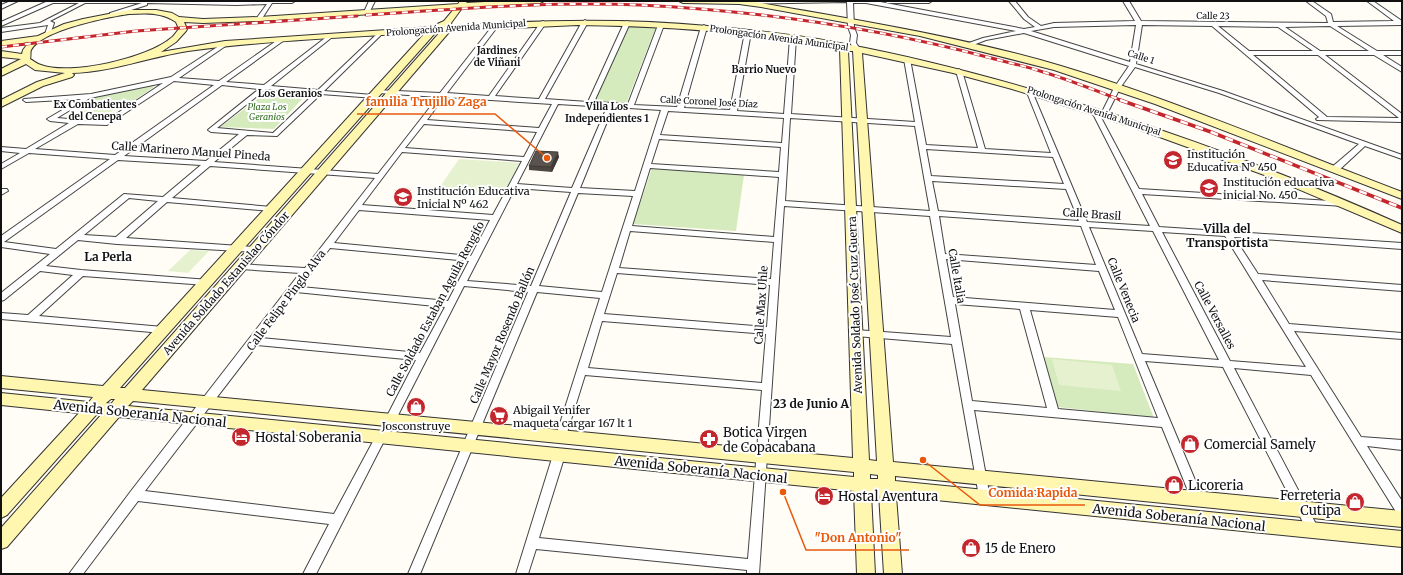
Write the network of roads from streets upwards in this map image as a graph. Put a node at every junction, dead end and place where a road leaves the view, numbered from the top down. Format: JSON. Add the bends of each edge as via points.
{"nodes":[{"id":1,"x":15,"y":1,"type":"edge"},
{"id":2,"x":52,"y":1,"type":"edge"},
{"id":3,"x":151,"y":1,"type":"edge"},
{"id":4,"x":235,"y":1,"type":"edge"},
{"id":5,"x":292,"y":1,"type":"edge"},
{"id":6,"x":372,"y":1,"type":"edge"},
{"id":7,"x":540,"y":1,"type":"edge"},
{"id":8,"x":684,"y":1,"type":"edge"},
{"id":9,"x":712,"y":1,"type":"edge"},
{"id":10,"x":847,"y":1,"type":"edge"},
{"id":11,"x":851,"y":1,"type":"edge"},
{"id":12,"x":866,"y":1,"type":"edge"},
{"id":13,"x":929,"y":1,"type":"edge"},
{"id":14,"x":1012,"y":1,"type":"edge"},
{"id":15,"x":1126,"y":1,"type":"edge"},
{"id":16,"x":1309,"y":1,"type":"edge"},
{"id":17,"x":1370,"y":1,"type":"edge"},
{"id":18,"x":86,"y":2,"type":"edge"},
{"id":19,"x":270,"y":2,"type":"edge"},
{"id":20,"x":739,"y":2,"type":"edge"},
{"id":21,"x":462,"y":4,"type":"edge"},
{"id":22,"x":1,"y":7,"type":"edge"},
{"id":23,"x":367,"y":12,"type":"junction"},
{"id":24,"x":112,"y":14,"type":"junction"},
{"id":25,"x":164,"y":14,"type":"junction"},
{"id":26,"x":259,"y":19,"type":"junction"},
{"id":27,"x":179,"y":20,"type":"junction"},
{"id":28,"x":851,"y":21,"type":"junction"},
{"id":29,"x":586,"y":22,"type":"junction"},
{"id":30,"x":543,"y":23,"type":"junction"},
{"id":31,"x":627,"y":23,"type":"junction"},
{"id":32,"x":1139,"y":23,"type":"junction"},
{"id":33,"x":41,"y":24,"type":"junction"},
{"id":34,"x":661,"y":24,"type":"junction"},
{"id":35,"x":1331,"y":24,"type":"junction"},
{"id":36,"x":1401,"y":24,"type":"edge"},
{"id":37,"x":496,"y":25,"type":"junction"},
{"id":38,"x":1214,"y":25,"type":"junction"},
{"id":39,"x":1279,"y":25,"type":"junction"},
{"id":40,"x":448,"y":26,"type":"junction"},
{"id":41,"x":704,"y":27,"type":"junction"},
{"id":42,"x":1,"y":28,"type":"edge"},
{"id":43,"x":1040,"y":28,"type":"junction"},
{"id":44,"x":434,"y":29,"type":"junction"},
{"id":45,"x":1024,"y":31,"type":"junction"},
{"id":46,"x":748,"y":32,"type":"junction"},
{"id":47,"x":379,"y":34,"type":"junction"},
{"id":48,"x":45,"y":36,"type":"junction"},
{"id":49,"x":329,"y":37,"type":"junction"},
{"id":50,"x":793,"y":38,"type":"junction"},
{"id":51,"x":281,"y":40,"type":"junction"},
{"id":52,"x":1,"y":44,"type":"edge"},
{"id":53,"x":225,"y":44,"type":"junction"},
{"id":54,"x":968,"y":45,"type":"junction"},
{"id":55,"x":851,"y":46,"type":"junction"},
{"id":56,"x":1375,"y":52,"type":"junction"},
{"id":57,"x":1246,"y":53,"type":"junction"},
{"id":58,"x":1319,"y":53,"type":"junction"},
{"id":59,"x":1402,"y":53,"type":"edge"},
{"id":60,"x":1,"y":54,"type":"edge"},
{"id":61,"x":25,"y":59,"type":"junction"},
{"id":62,"x":907,"y":59,"type":"junction"},
{"id":63,"x":128,"y":61,"type":"junction"},
{"id":64,"x":1134,"y":65,"type":"junction"},
{"id":65,"x":90,"y":69,"type":"junction"},
{"id":66,"x":1402,"y":70,"type":"edge"},
{"id":67,"x":959,"y":71,"type":"junction"},
{"id":68,"x":1,"y":73,"type":"edge"},
{"id":69,"x":171,"y":79,"type":"junction"},
{"id":70,"x":220,"y":83,"type":"junction"},
{"id":71,"x":266,"y":87,"type":"junction"},
{"id":72,"x":1117,"y":88,"type":"junction"},
{"id":73,"x":1029,"y":90,"type":"junction"},
{"id":74,"x":319,"y":92,"type":"junction"},
{"id":75,"x":392,"y":92,"type":"junction"},
{"id":76,"x":376,"y":94,"type":"junction"},
{"id":77,"x":442,"y":95,"type":"junction"},
{"id":78,"x":91,"y":96,"type":"junction"},
{"id":79,"x":21,"y":98,"type":"junction"},
{"id":80,"x":491,"y":98,"type":"junction"},
{"id":81,"x":541,"y":101,"type":"junction"},
{"id":82,"x":556,"y":102,"type":"junction"},
{"id":83,"x":1,"y":104,"type":"edge"},
{"id":84,"x":590,"y":104,"type":"junction"},
{"id":85,"x":611,"y":105,"type":"junction"},
{"id":86,"x":630,"y":106,"type":"junction"},
{"id":87,"x":665,"y":109,"type":"junction"},
{"id":88,"x":680,"y":110,"type":"junction"},
{"id":89,"x":1099,"y":112,"type":"junction"},
{"id":90,"x":1,"y":113,"type":"edge"},
{"id":91,"x":733,"y":113,"type":"junction"},
{"id":92,"x":787,"y":116,"type":"junction"},
{"id":93,"x":1402,"y":118,"type":"edge"},
{"id":94,"x":1296,"y":119,"type":"junction"},
{"id":95,"x":1325,"y":119,"type":"junction"},
{"id":96,"x":847,"y":120,"type":"junction"},
{"id":97,"x":77,"y":121,"type":"junction"},
{"id":98,"x":862,"y":121,"type":"junction"},
{"id":99,"x":421,"y":122,"type":"junction"},
{"id":100,"x":918,"y":124,"type":"junction"},
{"id":101,"x":542,"y":130,"type":"junction"},
{"id":102,"x":245,"y":133,"type":"junction"},
{"id":103,"x":656,"y":136,"type":"junction"},
{"id":104,"x":1364,"y":143,"type":"junction"},
{"id":105,"x":785,"y":145,"type":"junction"},
{"id":106,"x":922,"y":147,"type":"junction"},
{"id":107,"x":1,"y":149,"type":"edge"},
{"id":108,"x":400,"y":150,"type":"junction"},
{"id":109,"x":982,"y":150,"type":"junction"},
{"id":110,"x":28,"y":151,"type":"junction"},
{"id":111,"x":1056,"y":155,"type":"junction"},
{"id":112,"x":118,"y":157,"type":"junction"},
{"id":113,"x":1402,"y":157,"type":"edge"},
{"id":114,"x":526,"y":159,"type":"junction"},
{"id":115,"x":209,"y":164,"type":"junction"},
{"id":116,"x":646,"y":166,"type":"junction"},
{"id":117,"x":1,"y":167,"type":"edge"},
{"id":118,"x":1335,"y":169,"type":"junction"},
{"id":119,"x":307,"y":171,"type":"junction"},
{"id":120,"x":323,"y":172,"type":"junction"},
{"id":121,"x":783,"y":175,"type":"junction"},
{"id":122,"x":380,"y":176,"type":"junction"},
{"id":123,"x":928,"y":178,"type":"junction"},
{"id":124,"x":512,"y":186,"type":"junction"},
{"id":125,"x":1069,"y":187,"type":"junction"},
{"id":126,"x":576,"y":190,"type":"junction"},
{"id":127,"x":1136,"y":191,"type":"junction"},
{"id":128,"x":638,"y":194,"type":"junction"},
{"id":129,"x":1402,"y":196,"type":"edge"},
{"id":130,"x":164,"y":200,"type":"junction"},
{"id":131,"x":781,"y":203,"type":"junction"},
{"id":132,"x":1345,"y":204,"type":"junction"},
{"id":133,"x":357,"y":207,"type":"junction"},
{"id":134,"x":272,"y":208,"type":"junction"},
{"id":135,"x":851,"y":208,"type":"junction"},
{"id":136,"x":868,"y":209,"type":"junction"},
{"id":137,"x":934,"y":214,"type":"junction"},
{"id":138,"x":495,"y":218,"type":"junction"},
{"id":139,"x":1084,"y":224,"type":"junction"},
{"id":140,"x":627,"y":228,"type":"junction"},
{"id":141,"x":1156,"y":229,"type":"junction"},
{"id":142,"x":1402,"y":229,"type":"edge"},
{"id":143,"x":1228,"y":234,"type":"junction"},
{"id":144,"x":78,"y":237,"type":"junction"},
{"id":145,"x":1,"y":240,"type":"edge"},
{"id":146,"x":778,"y":240,"type":"junction"},
{"id":147,"x":117,"y":241,"type":"junction"},
{"id":148,"x":1,"y":244,"type":"edge"},
{"id":149,"x":327,"y":245,"type":"junction"},
{"id":150,"x":1402,"y":246,"type":"edge"},
{"id":151,"x":237,"y":248,"type":"junction"},
{"id":152,"x":254,"y":250,"type":"junction"},
{"id":153,"x":59,"y":252,"type":"junction"},
{"id":154,"x":942,"y":256,"type":"junction"},
{"id":155,"x":474,"y":259,"type":"junction"},
{"id":156,"x":241,"y":266,"type":"junction"},
{"id":157,"x":39,"y":268,"type":"junction"},
{"id":158,"x":1102,"y":268,"type":"junction"},
{"id":159,"x":614,"y":270,"type":"junction"},
{"id":160,"x":308,"y":271,"type":"junction"},
{"id":161,"x":81,"y":273,"type":"junction"},
{"id":162,"x":1255,"y":278,"type":"junction"},
{"id":163,"x":206,"y":282,"type":"junction"},
{"id":164,"x":775,"y":282,"type":"junction"},
{"id":165,"x":461,"y":283,"type":"junction"},
{"id":166,"x":1402,"y":288,"type":"edge"},
{"id":167,"x":294,"y":289,"type":"junction"},
{"id":168,"x":534,"y":289,"type":"junction"},
{"id":169,"x":606,"y":295,"type":"junction"},
{"id":170,"x":1,"y":298,"type":"edge"},
{"id":171,"x":949,"y":300,"type":"junction"},
{"id":172,"x":450,"y":304,"type":"junction"},
{"id":173,"x":1024,"y":306,"type":"junction"},
{"id":174,"x":1121,"y":314,"type":"junction"},
{"id":175,"x":1,"y":316,"type":"edge"},
{"id":176,"x":599,"y":317,"type":"junction"},
{"id":177,"x":30,"y":319,"type":"junction"},
{"id":178,"x":1286,"y":327,"type":"junction"},
{"id":179,"x":163,"y":330,"type":"junction"},
{"id":180,"x":771,"y":331,"type":"junction"},
{"id":181,"x":856,"y":333,"type":"junction"},
{"id":182,"x":876,"y":334,"type":"junction"},
{"id":183,"x":1402,"y":336,"type":"edge"},
{"id":184,"x":254,"y":341,"type":"junction"},
{"id":185,"x":957,"y":341,"type":"junction"},
{"id":186,"x":422,"y":357,"type":"junction"},
{"id":187,"x":1139,"y":357,"type":"junction"},
{"id":188,"x":1227,"y":364,"type":"junction"},
{"id":189,"x":582,"y":370,"type":"junction"},
{"id":190,"x":1314,"y":371,"type":"junction"},
{"id":191,"x":1,"y":382,"type":"edge"},
{"id":192,"x":767,"y":387,"type":"junction"},
{"id":193,"x":107,"y":392,"type":"junction"},
{"id":194,"x":129,"y":394,"type":"junction"},
{"id":195,"x":1,"y":400,"type":"edge"},
{"id":196,"x":208,"y":402,"type":"junction"},
{"id":197,"x":968,"y":405,"type":"junction"},
{"id":198,"x":92,"y":409,"type":"junction"},
{"id":199,"x":114,"y":411,"type":"junction"},
{"id":200,"x":1054,"y":413,"type":"junction"},
{"id":201,"x":195,"y":419,"type":"junction"},
{"id":202,"x":390,"y":420,"type":"junction"},
{"id":203,"x":1166,"y":423,"type":"junction"},
{"id":204,"x":476,"y":428,"type":"junction"},
{"id":205,"x":561,"y":436,"type":"junction"},
{"id":206,"x":381,"y":437,"type":"junction"},
{"id":207,"x":1358,"y":441,"type":"junction"},
{"id":208,"x":1402,"y":445,"type":"edge"},
{"id":209,"x":468,"y":446,"type":"junction"},
{"id":210,"x":559,"y":455,"type":"junction"},
{"id":211,"x":762,"y":456,"type":"junction"},
{"id":212,"x":862,"y":466,"type":"junction"},
{"id":213,"x":886,"y":468,"type":"junction"},
{"id":214,"x":760,"y":475,"type":"junction"},
{"id":215,"x":981,"y":477,"type":"junction"},
{"id":216,"x":863,"y":485,"type":"junction"},
{"id":217,"x":887,"y":488,"type":"junction"},
{"id":218,"x":135,"y":495,"type":"junction"},
{"id":219,"x":984,"y":498,"type":"junction"},
{"id":220,"x":1197,"y":499,"type":"junction"},
{"id":221,"x":1302,"y":509,"type":"junction"},
{"id":222,"x":1,"y":510,"type":"edge"},
{"id":223,"x":1402,"y":511,"type":"edge"},
{"id":224,"x":1402,"y":518,"type":"edge"},
{"id":225,"x":338,"y":520,"type":"junction"},
{"id":226,"x":1314,"y":530,"type":"junction"},
{"id":227,"x":1402,"y":539,"type":"edge"},
{"id":228,"x":1,"y":541,"type":"edge"},
{"id":229,"x":532,"y":543,"type":"junction"},
{"id":230,"x":753,"y":569,"type":"edge"},
{"id":231,"x":75,"y":574,"type":"edge"},
{"id":232,"x":309,"y":574,"type":"edge"},
{"id":233,"x":414,"y":574,"type":"edge"},
{"id":234,"x":522,"y":574,"type":"edge"},
{"id":235,"x":866,"y":574,"type":"edge"},
{"id":236,"x":893,"y":574,"type":"edge"}],
"edges":[{"from":1,"to":22,"type":"street"},
{"from":2,"to":18,"type":"street"},
{"from":2,"to":42,"type":"street"},
{"from":3,"to":4,"type":"street"},
{"from":3,"to":18,"type":"street"},
{"from":3,"to":24,"type":"street"},
{"from":3,"to":25,"type":"street","via":[[151,7]]},
{"from":4,"to":19,"type":"street"},
{"from":5,"to":19,"type":"street"},
{"from":6,"to":23,"type":"street"},
{"from":7,"to":21,"type":"street","name":"Prolongación Avenida Municipal"},
{"from":8,"to":9,"type":"street"},
{"from":9,"to":20,"type":"street"},
{"from":10,"to":20,"type":"street"},
{"from":11,"to":12,"type":"street"},
{"from":11,"to":28,"type":"street","name":"Avenida Soldado José Cruz Guerra"},
{"from":12,"to":13,"type":"street"},
{"from":12,"to":45,"type":"street","name":"Calle 1"},
{"from":14,"to":43,"type":"street","via":[[1026,18]]},
{"from":15,"to":32,"type":"street"},
{"from":16,"to":35,"type":"street","via":[[1329,15]]},
{"from":17,"to":36,"type":"street"},
{"from":18,"to":33,"type":"street"},
{"from":19,"to":26,"type":"street"},
{"from":20,"to":28,"type":"street"},
{"from":21,"to":23,"type":"street","name":"Prolongación Avenida Municipal"},
{"from":21,"to":40,"type":"street","name":"Avenida Soldado Estanislao Cóndor"},
{"from":23,"to":26,"type":"street","name":"Prolongación Avenida Municipal"},
{"from":24,"to":25,"type":"street","name":"Prolongación Avenida Municipal"},
{"from":24,"to":48,"type":"street","name":"Prolongación Avenida Municipal","via":[[78,22]]},
{"from":25,"to":27,"type":"street","name":"Prolongación Avenida Municipal"},
{"from":26,"to":27,"type":"street","name":"Prolongación Avenida Municipal"},
{"from":27,"to":63,"type":"street","name":"Prolongación Avenida Municipal","via":[[183,29],[176,38],[154,52]]},
{"from":28,"to":54,"type":"street"},
{"from":28,"to":55,"type":"street","name":"Avenida Soldado José Cruz Guerra","via":[[854,35]]},
{"from":29,"to":30,"type":"street","name":"Prolongación Avenida Municipal"},
{"from":29,"to":31,"type":"street","name":"Prolongación Avenida Municipal"},
{"from":29,"to":81,"type":"street"},
{"from":30,"to":37,"type":"street","name":"Prolongación Avenida Municipal"},
{"from":30,"to":80,"type":"street"},
{"from":31,"to":34,"type":"street","name":"Prolongación Avenida Municipal"},
{"from":31,"to":84,"type":"street"},
{"from":32,"to":38,"type":"street","name":"Calle 23"},
{"from":32,"to":43,"type":"street","name":"Calle 23","via":[[1054,25]]},
{"from":32,"to":64,"type":"street"},
{"from":33,"to":42,"type":"street"},
{"from":33,"to":48,"type":"street","via":[[52,23]]},
{"from":34,"to":41,"type":"street","name":"Prolongación Avenida Municipal"},
{"from":34,"to":86,"type":"street"},
{"from":35,"to":36,"type":"street","name":"Calle 23"},
{"from":35,"to":39,"type":"street","name":"Calle 23"},
{"from":35,"to":56,"type":"street"},
{"from":37,"to":40,"type":"street","name":"Prolongación Avenida Municipal"},
{"from":37,"to":77,"type":"street","name":"Calle Felipe Pinglo Alva"},
{"from":38,"to":39,"type":"street","name":"Calle 23"},
{"from":38,"to":57,"type":"street"},
{"from":39,"to":58,"type":"street"},
{"from":40,"to":44,"type":"street","name":"Prolongación Avenida Municipal"},
{"from":40,"to":75,"type":"street","name":"Avenida Soldado Estanislao Cóndor"},
{"from":41,"to":46,"type":"street","name":"Prolongación Avenida Municipal"},
{"from":41,"to":88,"type":"street"},
{"from":43,"to":45,"type":"street","name":"Calle 23"},
{"from":44,"to":47,"type":"street","name":"Prolongación Avenida Municipal"},
{"from":44,"to":76,"type":"street","name":"Avenida Soldado Estanislao Cóndor"},
{"from":45,"to":54,"type":"street","name":"Calle 23"},
{"from":45,"to":64,"type":"street","name":"Calle 1"},
{"from":46,"to":50,"type":"street","name":"Prolongación Avenida Municipal"},
{"from":46,"to":91,"type":"street"},
{"from":47,"to":49,"type":"street","name":"Prolongación Avenida Municipal"},
{"from":47,"to":74,"type":"street"},
{"from":48,"to":52,"type":"street","name":"Prolongación Avenida Municipal"},
{"from":48,"to":61,"type":"street","name":"Prolongación Avenida Municipal","via":[[29,48]]},
{"from":49,"to":51,"type":"street","name":"Prolongación Avenida Municipal"},
{"from":49,"to":71,"type":"street"},
{"from":50,"to":55,"type":"street","name":"Prolongación Avenida Municipal"},
{"from":50,"to":92,"type":"street","name":"Calle Max Uhle"},
{"from":51,"to":53,"type":"street","name":"Prolongación Avenida Municipal"},
{"from":51,"to":70,"type":"street"},
{"from":53,"to":63,"type":"street","name":"Prolongación Avenida Municipal"},
{"from":53,"to":69,"type":"street"},
{"from":54,"to":72,"type":"street","via":[[1057,68]]},
{"from":55,"to":62,"type":"street","name":"Prolongación Avenida Municipal"},
{"from":55,"to":96,"type":"street","name":"Avenida Soldado José Cruz Guerra"},
{"from":55,"to":98,"type":"street","name":"Avenida Soldado José Cruz Guerra"},
{"from":56,"to":58,"type":"street"},
{"from":56,"to":59,"type":"street"},
{"from":56,"to":66,"type":"street"},
{"from":57,"to":58,"type":"street"},
{"from":57,"to":95,"type":"street"},
{"from":58,"to":93,"type":"street"},
{"from":60,"to":61,"type":"street","name":"Prolongación Avenida Municipal"},
{"from":61,"to":65,"type":"street","name":"Prolongación Avenida Municipal","via":[[31,65],[48,70]]},
{"from":61,"to":68,"type":"street"},
{"from":62,"to":67,"type":"street","name":"Prolongación Avenida Municipal"},
{"from":62,"to":100,"type":"street","name":"Calle Italia"},
{"from":63,"to":65,"type":"street","name":"Prolongación Avenida Municipal"},
{"from":64,"to":72,"type":"street"},
{"from":64,"to":94,"type":"street","name":"Calle 1"},
{"from":65,"to":79,"type":"street","via":[[40,84]]},
{"from":67,"to":73,"type":"street","name":"Prolongación Avenida Municipal"},
{"from":67,"to":109,"type":"street"},
{"from":69,"to":70,"type":"street","name":"Calle Coronel José Díaz"},
{"from":69,"to":78,"type":"street"},
{"from":69,"to":97,"type":"street","via":[[105,124]]},
{"from":70,"to":71,"type":"street","name":"Calle Coronel José Díaz"},
{"from":70,"to":112,"type":"street"},
{"from":71,"to":74,"type":"street","name":"Calle Coronel José Díaz"},
{"from":71,"to":102,"type":"street","via":[[211,130]]},
{"from":72,"to":89,"type":"street"},
{"from":72,"to":118,"type":"street"},
{"from":73,"to":89,"type":"street","name":"Prolongación Avenida Municipal"},
{"from":73,"to":111,"type":"street","name":"Calle Venecia"},
{"from":74,"to":76,"type":"street","name":"Calle Coronel José Díaz"},
{"from":74,"to":102,"type":"street","via":[[275,135]]},
{"from":75,"to":76,"type":"street","name":"Calle Coronel José Díaz"},
{"from":75,"to":77,"type":"street","name":"Calle Coronel José Díaz"},
{"from":75,"to":120,"type":"street","name":"Avenida Soldado Estanislao Cóndor"},
{"from":76,"to":119,"type":"street","name":"Avenida Soldado Estanislao Cóndor"},
{"from":77,"to":80,"type":"street","name":"Calle Coronel José Díaz"},
{"from":77,"to":99,"type":"street","name":"Calle Felipe Pinglo Alva"},
{"from":78,"to":79,"type":"street"},
{"from":78,"to":97,"type":"street","via":[[50,119]]},
{"from":79,"to":83,"type":"street"},
{"from":79,"to":90,"type":"street"},
{"from":80,"to":81,"type":"street","name":"Calle Coronel José Díaz"},
{"from":81,"to":82,"type":"street","name":"Calle Coronel José Díaz"},
{"from":82,"to":84,"type":"street","name":"Calle Coronel José Díaz"},
{"from":82,"to":101,"type":"street","name":"Calle Soldado Estaban Aguila Rengifo"},
{"from":84,"to":85,"type":"street","name":"Calle Coronel José Díaz"},
{"from":85,"to":86,"type":"street","name":"Calle Coronel José Díaz"},
{"from":85,"to":126,"type":"street","name":"Calle Mayor Rosendo Ballón"},
{"from":86,"to":87,"type":"street","name":"Calle Coronel José Díaz"},
{"from":87,"to":88,"type":"street","name":"Calle Coronel José Díaz"},
{"from":87,"to":103,"type":"street"},
{"from":88,"to":91,"type":"street","name":"Calle Coronel José Díaz"},
{"from":89,"to":127,"type":"street","name":"Calle Versalles"},
{"from":89,"to":132,"type":"street","name":"Prolongación Avenida Municipal","via":[[1243,162]]},
{"from":91,"to":92,"type":"street","name":"Calle Coronel José Díaz"},
{"from":92,"to":96,"type":"street","name":"Calle Coronel José Díaz"},
{"from":92,"to":105,"type":"street","name":"Calle Max Uhle"},
{"from":93,"to":95,"type":"street"},
{"from":94,"to":95,"type":"street"},
{"from":94,"to":104,"type":"street","name":"Calle 1"},
{"from":96,"to":98,"type":"street","name":"Calle Coronel José Díaz"},
{"from":96,"to":135,"type":"street","name":"Avenida Soldado José Cruz Guerra"},
{"from":97,"to":110,"type":"street"},
{"from":98,"to":100,"type":"street","name":"Calle Coronel José Díaz"},
{"from":98,"to":136,"type":"street","name":"Avenida Soldado José Cruz Guerra"},
{"from":99,"to":101,"type":"street"},
{"from":99,"to":108,"type":"street","name":"Calle Felipe Pinglo Alva"},
{"from":100,"to":106,"type":"street","name":"Calle Italia"},
{"from":101,"to":114,"type":"street","name":"Calle Soldado Estaban Aguila Rengifo"},
{"from":102,"to":115,"type":"street"},
{"from":103,"to":105,"type":"street"},
{"from":103,"to":116,"type":"street"},
{"from":104,"to":113,"type":"street","name":"Calle 1"},
{"from":104,"to":118,"type":"street"},
{"from":105,"to":121,"type":"street","name":"Calle Max Uhle"},
{"from":106,"to":109,"type":"street"},
{"from":106,"to":123,"type":"street","name":"Calle Italia"},
{"from":107,"to":110,"type":"street","name":"Calle Marinero Manuel Pineda"},
{"from":108,"to":114,"type":"street"},
{"from":108,"to":122,"type":"street","name":"Calle Felipe Pinglo Alva"},
{"from":109,"to":111,"type":"street"},
{"from":110,"to":112,"type":"street","name":"Calle Marinero Manuel Pineda"},
{"from":110,"to":117,"type":"street"},
{"from":111,"to":125,"type":"street","name":"Calle Venecia"},
{"from":112,"to":115,"type":"street","name":"Calle Marinero Manuel Pineda"},
{"from":112,"to":145,"type":"street"},
{"from":114,"to":124,"type":"street","name":"Calle Soldado Estaban Aguila Rengifo"},
{"from":115,"to":119,"type":"street","name":"Calle Marinero Manuel Pineda"},
{"from":115,"to":130,"type":"street"},
{"from":116,"to":121,"type":"street"},
{"from":116,"to":128,"type":"street"},
{"from":118,"to":129,"type":"street"},
{"from":119,"to":120,"type":"street","name":"Calle Marinero Manuel Pineda"},
{"from":119,"to":134,"type":"street","name":"Avenida Soldado Estanislao Cóndor"},
{"from":120,"to":122,"type":"street","name":"Calle Marinero Manuel Pineda"},
{"from":120,"to":152,"type":"street","name":"Avenida Soldado Estanislao Cóndor"},
{"from":121,"to":131,"type":"street","name":"Calle Max Uhle"},
{"from":122,"to":133,"type":"street","name":"Calle Felipe Pinglo Alva"},
{"from":123,"to":125,"type":"street"},
{"from":123,"to":137,"type":"street","name":"Calle Italia"},
{"from":124,"to":126,"type":"street"},
{"from":124,"to":138,"type":"street","name":"Calle Soldado Estaban Aguila Rengifo"},
{"from":125,"to":139,"type":"street","name":"Calle Venecia"},
{"from":126,"to":128,"type":"street"},
{"from":126,"to":168,"type":"street","name":"Calle Mayor Rosendo Ballón"},
{"from":127,"to":132,"type":"street"},
{"from":127,"to":141,"type":"street","name":"Calle Versalles"},
{"from":128,"to":140,"type":"street"},
{"from":130,"to":134,"type":"street"},
{"from":130,"to":144,"type":"street","via":[[127,196]]},
{"from":130,"to":147,"type":"street"},
{"from":131,"to":135,"type":"street","name":"Calle Brasil"},
{"from":131,"to":146,"type":"street","name":"Calle Max Uhle"},
{"from":132,"to":142,"type":"street","name":"Prolongación Avenida Municipal"},
{"from":133,"to":138,"type":"street"},
{"from":133,"to":149,"type":"street","name":"Calle Felipe Pinglo Alva"},
{"from":134,"to":151,"type":"street","name":"Avenida Soldado Estanislao Cóndor"},
{"from":135,"to":136,"type":"street","name":"Calle Brasil"},
{"from":135,"to":181,"type":"street","name":"Avenida Soldado José Cruz Guerra"},
{"from":136,"to":137,"type":"street","name":"Calle Brasil"},
{"from":136,"to":182,"type":"street","name":"Avenida Soldado José Cruz Guerra"},
{"from":137,"to":139,"type":"street","name":"Calle Brasil"},
{"from":137,"to":154,"type":"street","name":"Calle Italia"},
{"from":138,"to":155,"type":"street","name":"Calle Soldado Estaban Aguila Rengifo"},
{"from":139,"to":141,"type":"street","name":"Calle Brasil"},
{"from":139,"to":158,"type":"street","name":"Calle Venecia"},
{"from":140,"to":146,"type":"street"},
{"from":140,"to":159,"type":"street"},
{"from":141,"to":143,"type":"street","name":"Calle Brasil"},
{"from":141,"to":188,"type":"street","name":"Calle Versalles"},
{"from":143,"to":150,"type":"street","name":"Calle Brasil"},
{"from":143,"to":162,"type":"street"},
{"from":144,"to":147,"type":"street"},
{"from":144,"to":153,"type":"street"},
{"from":146,"to":164,"type":"street","name":"Calle Max Uhle"},
{"from":147,"to":151,"type":"street"},
{"from":148,"to":153,"type":"street"},
{"from":149,"to":155,"type":"street"},
{"from":149,"to":160,"type":"street","name":"Calle Felipe Pinglo Alva"},
{"from":151,"to":152,"type":"street"},
{"from":151,"to":163,"type":"street","name":"Avenida Soldado Estanislao Cóndor"},
{"from":152,"to":156,"type":"street","name":"Avenida Soldado Estanislao Cóndor"},
{"from":153,"to":157,"type":"street"},
{"from":154,"to":158,"type":"street"},
{"from":154,"to":171,"type":"street","name":"Calle Italia"},
{"from":155,"to":165,"type":"street","name":"Calle Soldado Estaban Aguila Rengifo"},
{"from":156,"to":160,"type":"street"},
{"from":156,"to":194,"type":"street","name":"Avenida Soldado Estanislao Cóndor"},
{"from":157,"to":161,"type":"street"},
{"from":157,"to":170,"type":"street"},
{"from":158,"to":174,"type":"street","name":"Calle Venecia"},
{"from":159,"to":164,"type":"street"},
{"from":159,"to":169,"type":"street"},
{"from":160,"to":167,"type":"street","name":"Calle Felipe Pinglo Alva"},
{"from":161,"to":163,"type":"street"},
{"from":161,"to":177,"type":"street"},
{"from":162,"to":166,"type":"street"},
{"from":162,"to":178,"type":"street"},
{"from":163,"to":179,"type":"street","name":"Avenida Soldado Estanislao Cóndor"},
{"from":164,"to":180,"type":"street","name":"Calle Max Uhle"},
{"from":165,"to":168,"type":"street"},
{"from":165,"to":172,"type":"street","name":"Calle Soldado Estaban Aguila Rengifo"},
{"from":167,"to":172,"type":"street"},
{"from":167,"to":184,"type":"street","name":"Calle Felipe Pinglo Alva"},
{"from":168,"to":169,"type":"street"},
{"from":168,"to":204,"type":"street","name":"Calle Mayor Rosendo Ballón"},
{"from":169,"to":176,"type":"street"},
{"from":171,"to":173,"type":"street"},
{"from":171,"to":185,"type":"street","name":"Calle Italia"},
{"from":172,"to":186,"type":"street","name":"Calle Soldado Estaban Aguila Rengifo"},
{"from":173,"to":174,"type":"street"},
{"from":173,"to":200,"type":"street"},
{"from":174,"to":187,"type":"street","name":"Calle Venecia"},
{"from":175,"to":177,"type":"street"},
{"from":176,"to":180,"type":"street"},
{"from":176,"to":189,"type":"street"},
{"from":177,"to":179,"type":"street"},
{"from":178,"to":183,"type":"street"},
{"from":178,"to":190,"type":"street"},
{"from":179,"to":193,"type":"street","name":"Avenida Soldado Estanislao Cóndor"},
{"from":180,"to":192,"type":"street","name":"Calle Max Uhle"},
{"from":181,"to":182,"type":"street"},
{"from":181,"to":212,"type":"street","name":"Avenida Soldado José Cruz Guerra"},
{"from":182,"to":185,"type":"street"},
{"from":182,"to":213,"type":"street","name":"Avenida Soldado José Cruz Guerra"},
{"from":184,"to":186,"type":"street"},
{"from":184,"to":196,"type":"street","name":"Calle Felipe Pinglo Alva"},
{"from":185,"to":197,"type":"street","name":"Calle Italia"},
{"from":186,"to":202,"type":"street","name":"Calle Soldado Estaban Aguila Rengifo"},
{"from":187,"to":188,"type":"street"},
{"from":187,"to":203,"type":"street","name":"Calle Venecia"},
{"from":188,"to":190,"type":"street"},
{"from":188,"to":221,"type":"street","name":"Calle Versalles"},
{"from":189,"to":192,"type":"street"},
{"from":189,"to":205,"type":"street"},
{"from":190,"to":207,"type":"street"},
{"from":191,"to":193,"type":"street","name":"Avenida Soberanía Nacional"},
{"from":192,"to":211,"type":"street","name":"Calle Max Uhle"},
{"from":193,"to":194,"type":"street","name":"Avenida Soberanía Nacional"},
{"from":193,"to":198,"type":"street","name":"Avenida Soldado Estanislao Cóndor"},
{"from":194,"to":196,"type":"street","name":"Avenida Soberanía Nacional"},
{"from":194,"to":199,"type":"street","name":"Avenida Soldado Estanislao Cóndor"},
{"from":195,"to":198,"type":"street","name":"Avenida Soberanía Nacional"},
{"from":196,"to":201,"type":"street","name":"Calle Felipe Pinglo Alva"},
{"from":196,"to":202,"type":"street","name":"Avenida Soberanía Nacional"},
{"from":197,"to":200,"type":"street"},
{"from":197,"to":215,"type":"street","name":"Calle Italia"},
{"from":198,"to":199,"type":"street","name":"Avenida Soberanía Nacional"},
{"from":198,"to":222,"type":"street","name":"Avenida Soldado Estanislao Cóndor"},
{"from":199,"to":201,"type":"street","name":"Avenida Soberanía Nacional"},
{"from":199,"to":228,"type":"street","name":"Avenida Soldado Estanislao Cóndor"},
{"from":200,"to":203,"type":"street"},
{"from":201,"to":206,"type":"street","name":"Avenida Soberanía Nacional"},
{"from":201,"to":218,"type":"street","name":"Calle Felipe Pinglo Alva"},
{"from":202,"to":204,"type":"street","name":"Avenida Soberanía Nacional"},
{"from":203,"to":220,"type":"street","name":"Calle Venecia"},
{"from":204,"to":205,"type":"street","name":"Avenida Soberanía Nacional"},
{"from":204,"to":209,"type":"street","name":"Calle Mayor Rosendo Ballón"},
{"from":205,"to":211,"type":"street","name":"Avenida Soberanía Nacional"},
{"from":206,"to":209,"type":"street","name":"Avenida Soberanía Nacional"},
{"from":206,"to":225,"type":"street"},
{"from":207,"to":208,"type":"street"},
{"from":207,"to":223,"type":"street"},
{"from":209,"to":210,"type":"street","name":"Avenida Soberanía Nacional"},
{"from":209,"to":233,"type":"street","name":"Calle Mayor Rosendo Ballón"},
{"from":210,"to":214,"type":"street","name":"Avenida Soberanía Nacional"},
{"from":210,"to":229,"type":"street"},
{"from":211,"to":212,"type":"street","name":"Avenida Soberanía Nacional"},
{"from":211,"to":214,"type":"street","name":"Calle Max Uhle"},
{"from":212,"to":213,"type":"street","name":"Avenida Soberanía Nacional"},
{"from":212,"to":216,"type":"street","name":"Avenida Soldado José Cruz Guerra"},
{"from":213,"to":215,"type":"street","name":"Avenida Soberanía Nacional"},
{"from":213,"to":217,"type":"street","name":"Avenida Soldado José Cruz Guerra"},
{"from":214,"to":216,"type":"street","name":"Avenida Soberanía Nacional"},
{"from":214,"to":230,"type":"street","name":"Calle Max Uhle"},
{"from":215,"to":219,"type":"street","name":"Calle Italia"},
{"from":215,"to":220,"type":"street","name":"Avenida Soberanía Nacional"},
{"from":216,"to":217,"type":"street","name":"Avenida Soberanía Nacional"},
{"from":216,"to":235,"type":"street","name":"Avenida Soldado José Cruz Guerra"},
{"from":217,"to":219,"type":"street","name":"Avenida Soberanía Nacional"},
{"from":217,"to":236,"type":"street","name":"Avenida Soldado José Cruz Guerra"},
{"from":218,"to":225,"type":"street"},
{"from":218,"to":231,"type":"street","name":"Calle Felipe Pinglo Alva"},
{"from":219,"to":226,"type":"street","name":"Avenida Soberanía Nacional"},
{"from":220,"to":221,"type":"street","name":"Avenida Soberanía Nacional"},
{"from":221,"to":224,"type":"street","name":"Avenida Soberanía Nacional"},
{"from":221,"to":226,"type":"street","name":"Calle Versalles"},
{"from":225,"to":232,"type":"street"},
{"from":226,"to":227,"type":"street","name":"Avenida Soberanía Nacional"},
{"from":229,"to":230,"type":"street"},
{"from":229,"to":234,"type":"street"}]}
